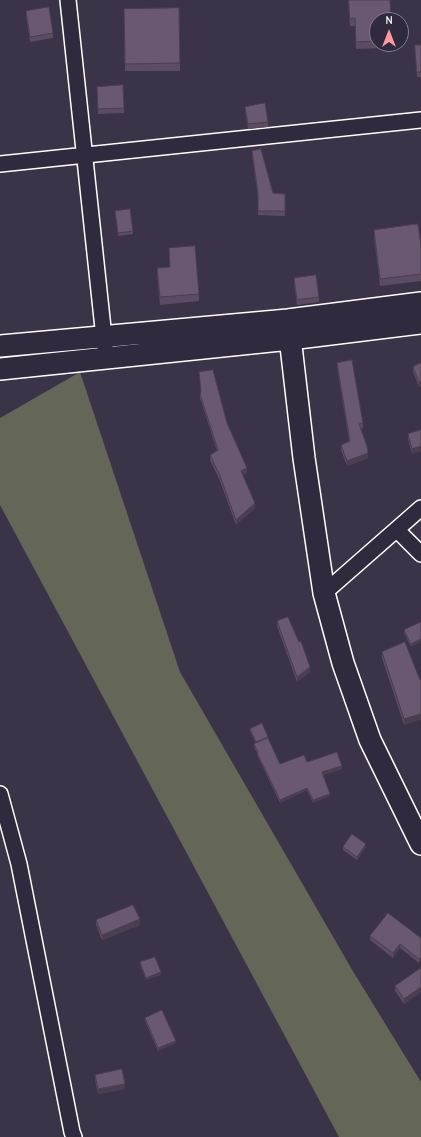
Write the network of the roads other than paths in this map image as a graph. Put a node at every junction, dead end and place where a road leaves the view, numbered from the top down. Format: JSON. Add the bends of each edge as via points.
{"nodes":[{"id":1,"x":68,"y":0,"type":"edge"},
{"id":2,"x":421,"y":120,"type":"edge"},
{"id":3,"x":84,"y":155,"type":"junction"},
{"id":4,"x":0,"y":164,"type":"edge"},
{"id":5,"x":421,"y":303,"type":"edge"},
{"id":6,"x":421,"y":323,"type":"edge"},
{"id":7,"x":289,"y":329,"type":"junction"},
{"id":8,"x":104,"y":337,"type":"junction"},
{"id":9,"x":0,"y":346,"type":"edge"},
{"id":10,"x":106,"y":358,"type":"junction"},
{"id":11,"x":0,"y":369,"type":"edge"},
{"id":12,"x":421,"y":508,"type":"edge"},
{"id":13,"x":397,"y":530,"type":"junction"},
{"id":14,"x":421,"y":554,"type":"edge"},
{"id":15,"x":324,"y":593,"type":"junction"},
{"id":16,"x":0,"y":794,"type":"edge"},
{"id":17,"x":421,"y":844,"type":"edge"},
{"id":18,"x":74,"y":1137,"type":"edge"}],
"edges":[{"from":1,"to":3,"type":"street"},
{"from":2,"to":3,"type":"street"},
{"from":3,"to":4,"type":"street"},
{"from":3,"to":8,"type":"street"},
{"from":5,"to":7,"type":"street"},
{"from":6,"to":7,"type":"street"},
{"from":7,"to":8,"type":"street"},
{"from":7,"to":10,"type":"street"},
{"from":7,"to":15,"type":"street","via":[[304,458]]},
{"from":8,"to":9,"type":"street"},
{"from":8,"to":10,"type":"street"},
{"from":10,"to":11,"type":"street"},
{"from":12,"to":13,"type":"street"},
{"from":13,"to":14,"type":"street"},
{"from":13,"to":15,"type":"street"},
{"from":15,"to":17,"type":"street","via":[[343,663],[370,740]]},
{"from":16,"to":18,"type":"street","via":[[19,864]]}]}
